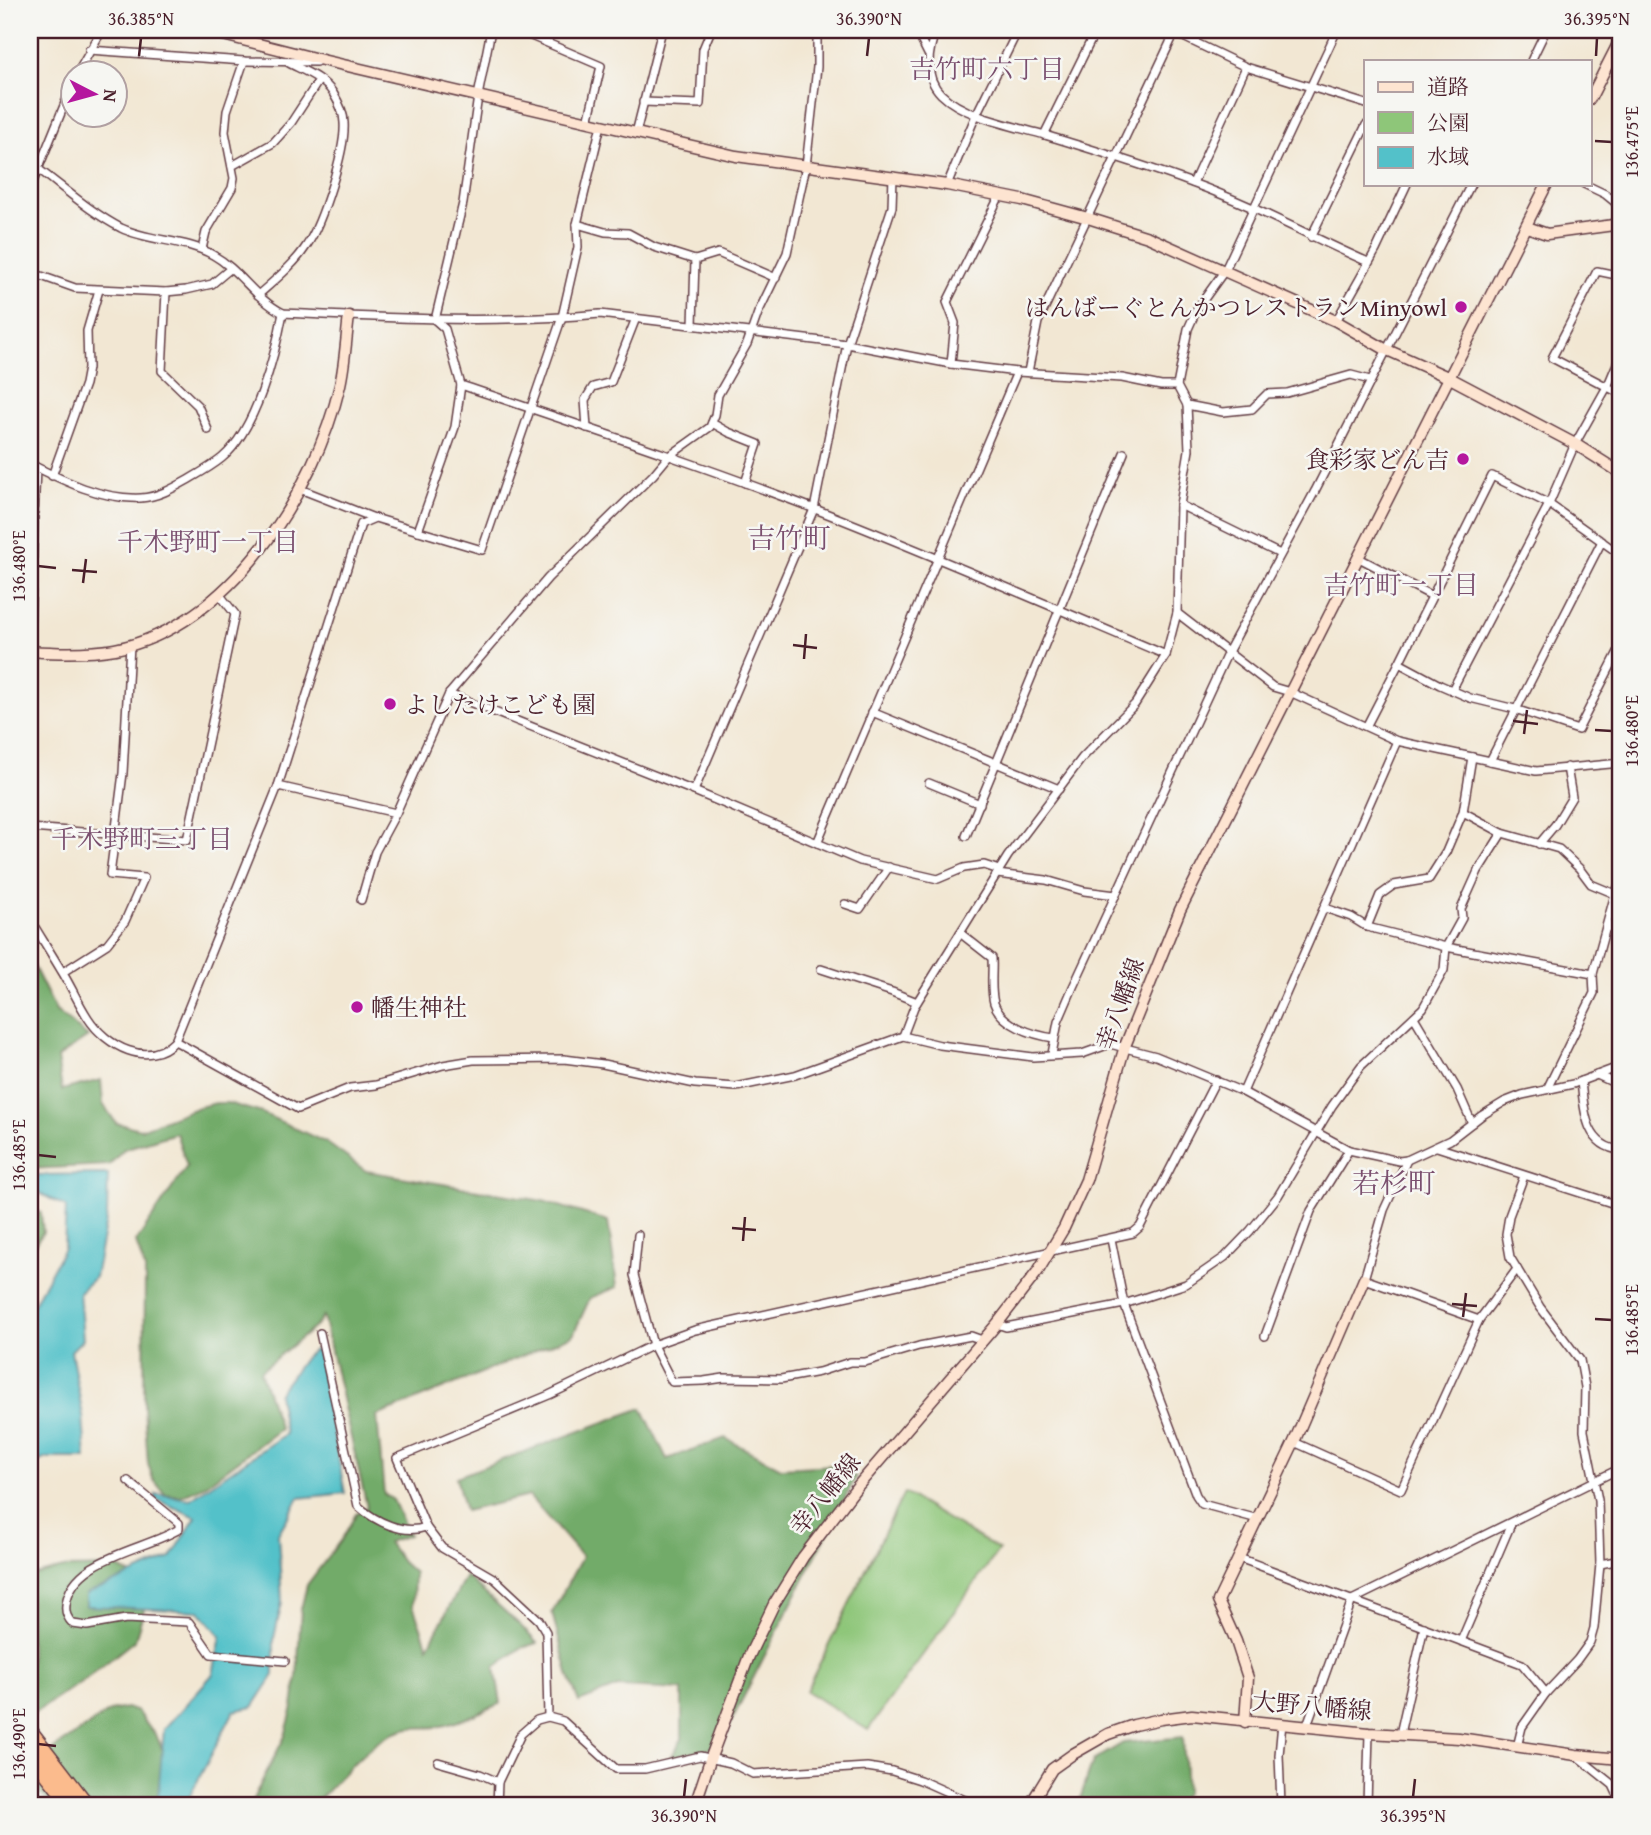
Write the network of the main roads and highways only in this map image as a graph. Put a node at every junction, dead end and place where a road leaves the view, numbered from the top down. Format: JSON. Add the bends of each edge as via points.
{"nodes":[{"id":1,"x":30,"y":1731,"type":"edge"},
{"id":2,"x":30,"y":1752,"type":"edge"},
{"id":3,"x":71,"y":1805,"type":"edge"},
{"id":4,"x":87,"y":1805,"type":"edge"}],
"edges":[{"from":1,"to":4,"type":"highway"},
{"from":2,"to":3,"type":"highway"}]}
